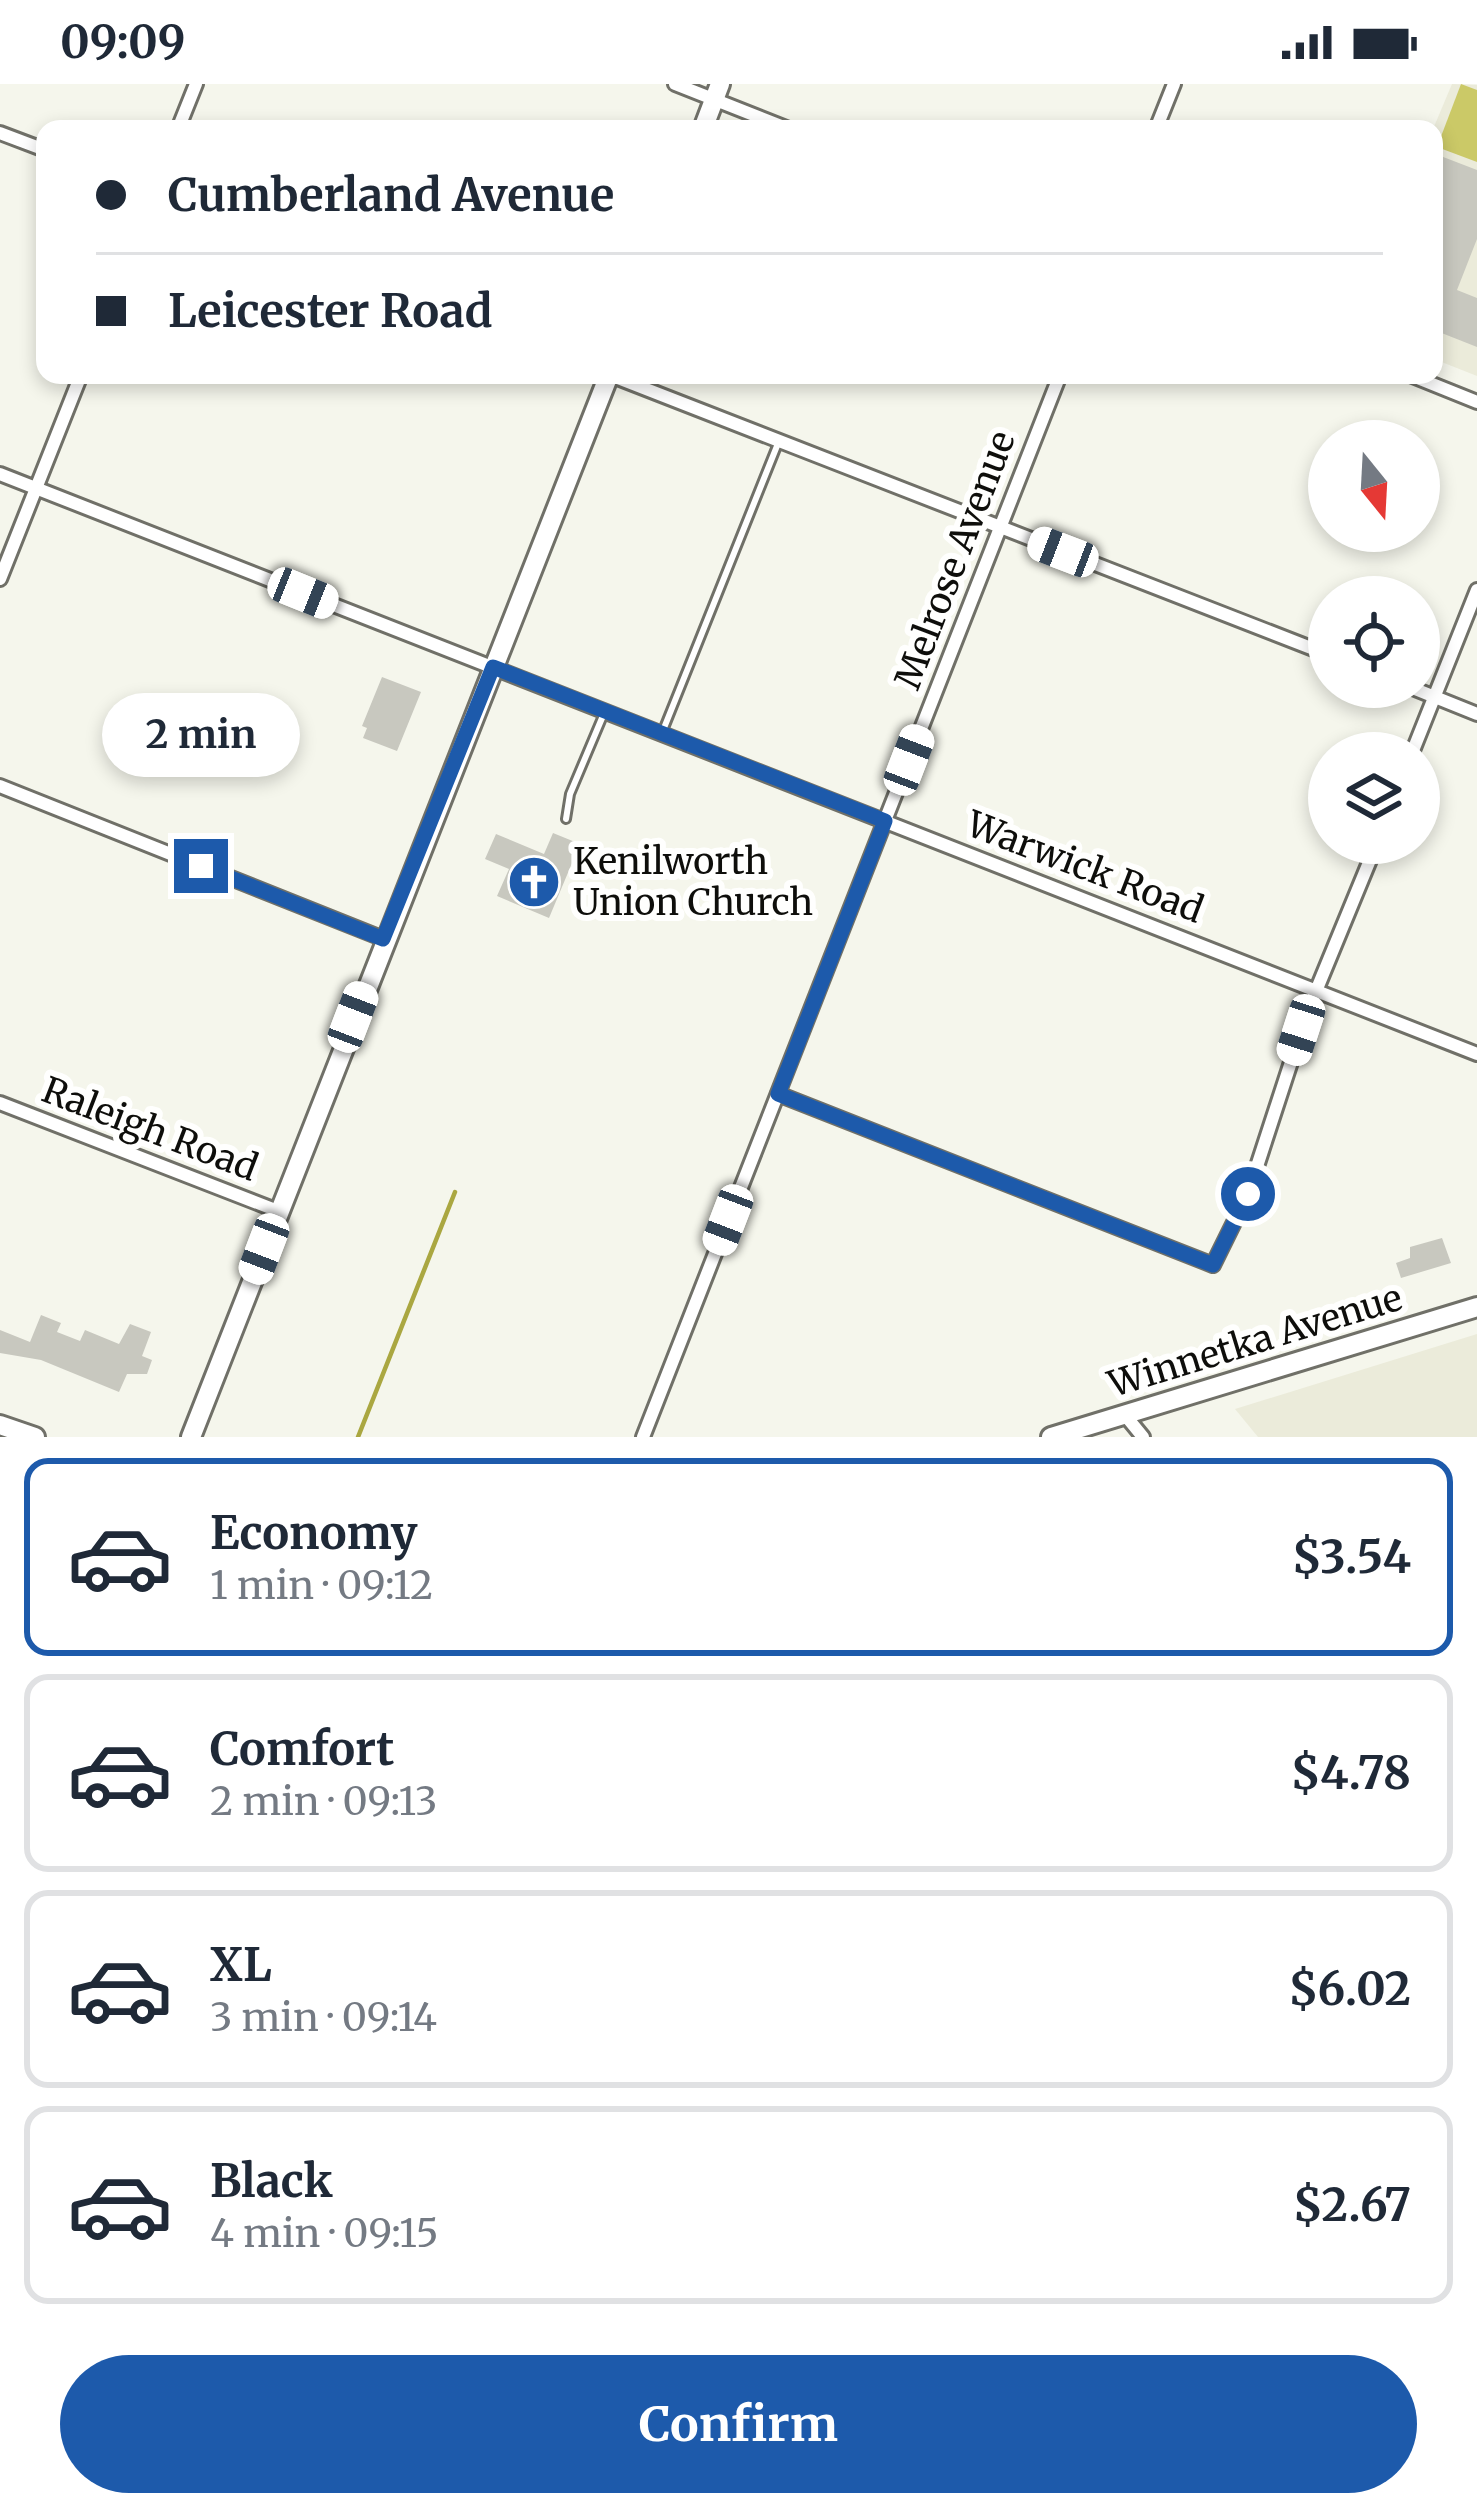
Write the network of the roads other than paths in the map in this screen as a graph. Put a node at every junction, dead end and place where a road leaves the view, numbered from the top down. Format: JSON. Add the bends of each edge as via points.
{"nodes":[{"id":1,"x":196,"y":84,"type":"edge"},
{"id":2,"x":675,"y":84,"type":"edge"},
{"id":3,"x":1174,"y":84,"type":"edge"},
{"id":4,"x":717,"y":92,"type":"edge"},
{"id":5,"x":182,"y":120,"type":"edge"},
{"id":6,"x":771,"y":120,"type":"edge"},
{"id":7,"x":1160,"y":120,"type":"edge"},
{"id":8,"x":0,"y":133,"type":"edge"},
{"id":9,"x":36,"y":147,"type":"edge"},
{"id":10,"x":77,"y":384,"type":"edge"},
{"id":11,"x":605,"y":384,"type":"edge"},
{"id":12,"x":632,"y":384,"type":"edge"},
{"id":13,"x":1056,"y":384,"type":"edge"},
{"id":14,"x":1432,"y":384,"type":"edge"},
{"id":15,"x":1477,"y":402,"type":"edge"},
{"id":16,"x":779,"y":441,"type":"junction"},
{"id":17,"x":0,"y":474,"type":"edge"},
{"id":18,"x":36,"y":488,"type":"junction"},
{"id":19,"x":1000,"y":527,"type":"junction"},
{"id":20,"x":0,"y":579,"type":"edge"},
{"id":21,"x":1477,"y":590,"type":"edge"},
{"id":22,"x":1308,"y":648,"type":"edge"},
{"id":23,"x":493,"y":667,"type":"junction"},
{"id":24,"x":1440,"y":681,"type":"edge"},
{"id":25,"x":1440,"y":699,"type":"edge"},
{"id":26,"x":604,"y":711,"type":"junction"},
{"id":27,"x":1477,"y":714,"type":"edge"},
{"id":28,"x":662,"y":734,"type":"junction"},
{"id":29,"x":0,"y":786,"type":"edge"},
{"id":30,"x":566,"y":819,"type":"dead end"},
{"id":31,"x":885,"y":821,"type":"junction"},
{"id":32,"x":1369,"y":864,"type":"edge"},
{"id":33,"x":383,"y":939,"type":"junction"},
{"id":34,"x":1318,"y":992,"type":"junction"},
{"id":35,"x":1477,"y":1054,"type":"edge"},
{"id":36,"x":778,"y":1094,"type":"junction"},
{"id":37,"x":0,"y":1103,"type":"edge"},
{"id":38,"x":278,"y":1211,"type":"junction"},
{"id":39,"x":1477,"y":1307,"type":"edge"},
{"id":40,"x":1125,"y":1415,"type":"junction"},
{"id":41,"x":9,"y":1430,"type":"edge"},
{"id":42,"x":35,"y":1437,"type":"edge"},
{"id":43,"x":191,"y":1437,"type":"edge"},
{"id":44,"x":643,"y":1437,"type":"edge"},
{"id":45,"x":1051,"y":1437,"type":"edge"},
{"id":46,"x":1142,"y":1437,"type":"edge"}],
"edges":[{"from":1,"to":5,"type":"street"},
{"from":2,"to":4,"type":"street"},
{"from":3,"to":7,"type":"street"},
{"from":4,"to":6,"type":"street"},
{"from":8,"to":9,"type":"street"},
{"from":10,"to":18,"type":"street"},
{"from":11,"to":23,"type":"street"},
{"from":12,"to":16,"type":"street"},
{"from":13,"to":19,"type":"street","name":"Melrose Avenue"},
{"from":14,"to":15,"type":"street"},
{"from":16,"to":19,"type":"street"},
{"from":16,"to":28,"type":"lane"},
{"from":17,"to":18,"type":"street","name":"Warwick Road"},
{"from":18,"to":20,"type":"street"},
{"from":18,"to":23,"type":"street","name":"Warwick Road"},
{"from":19,"to":22,"type":"street"},
{"from":19,"to":31,"type":"street","name":"Melrose Avenue"},
{"from":21,"to":24,"type":"street"},
{"from":23,"to":26,"type":"street","name":"Warwick Road"},
{"from":23,"to":33,"type":"street"},
{"from":25,"to":27,"type":"street"},
{"from":26,"to":28,"type":"street","name":"Warwick Road"},
{"from":26,"to":30,"type":"lane"},
{"from":28,"to":31,"type":"street","name":"Warwick Road"},
{"from":29,"to":33,"type":"street"},
{"from":31,"to":34,"type":"street","name":"Warwick Road"},
{"from":31,"to":36,"type":"street","name":"Melrose Avenue"},
{"from":32,"to":34,"type":"street"},
{"from":33,"to":38,"type":"street"},
{"from":34,"to":35,"type":"street","name":"Warwick Road"},
{"from":34,"to":36,"type":"street","via":[[1248,1194],[1213,1265]]},
{"from":36,"to":44,"type":"street","name":"Melrose Avenue"},
{"from":37,"to":38,"type":"street","name":"Raleigh Road"},
{"from":38,"to":43,"type":"street"},
{"from":39,"to":40,"type":"street","name":"Winnetka Avenue"},
{"from":40,"to":45,"type":"street","name":"Winnetka Avenue"},
{"from":40,"to":46,"type":"street"},
{"from":41,"to":42,"type":"street"}]}
